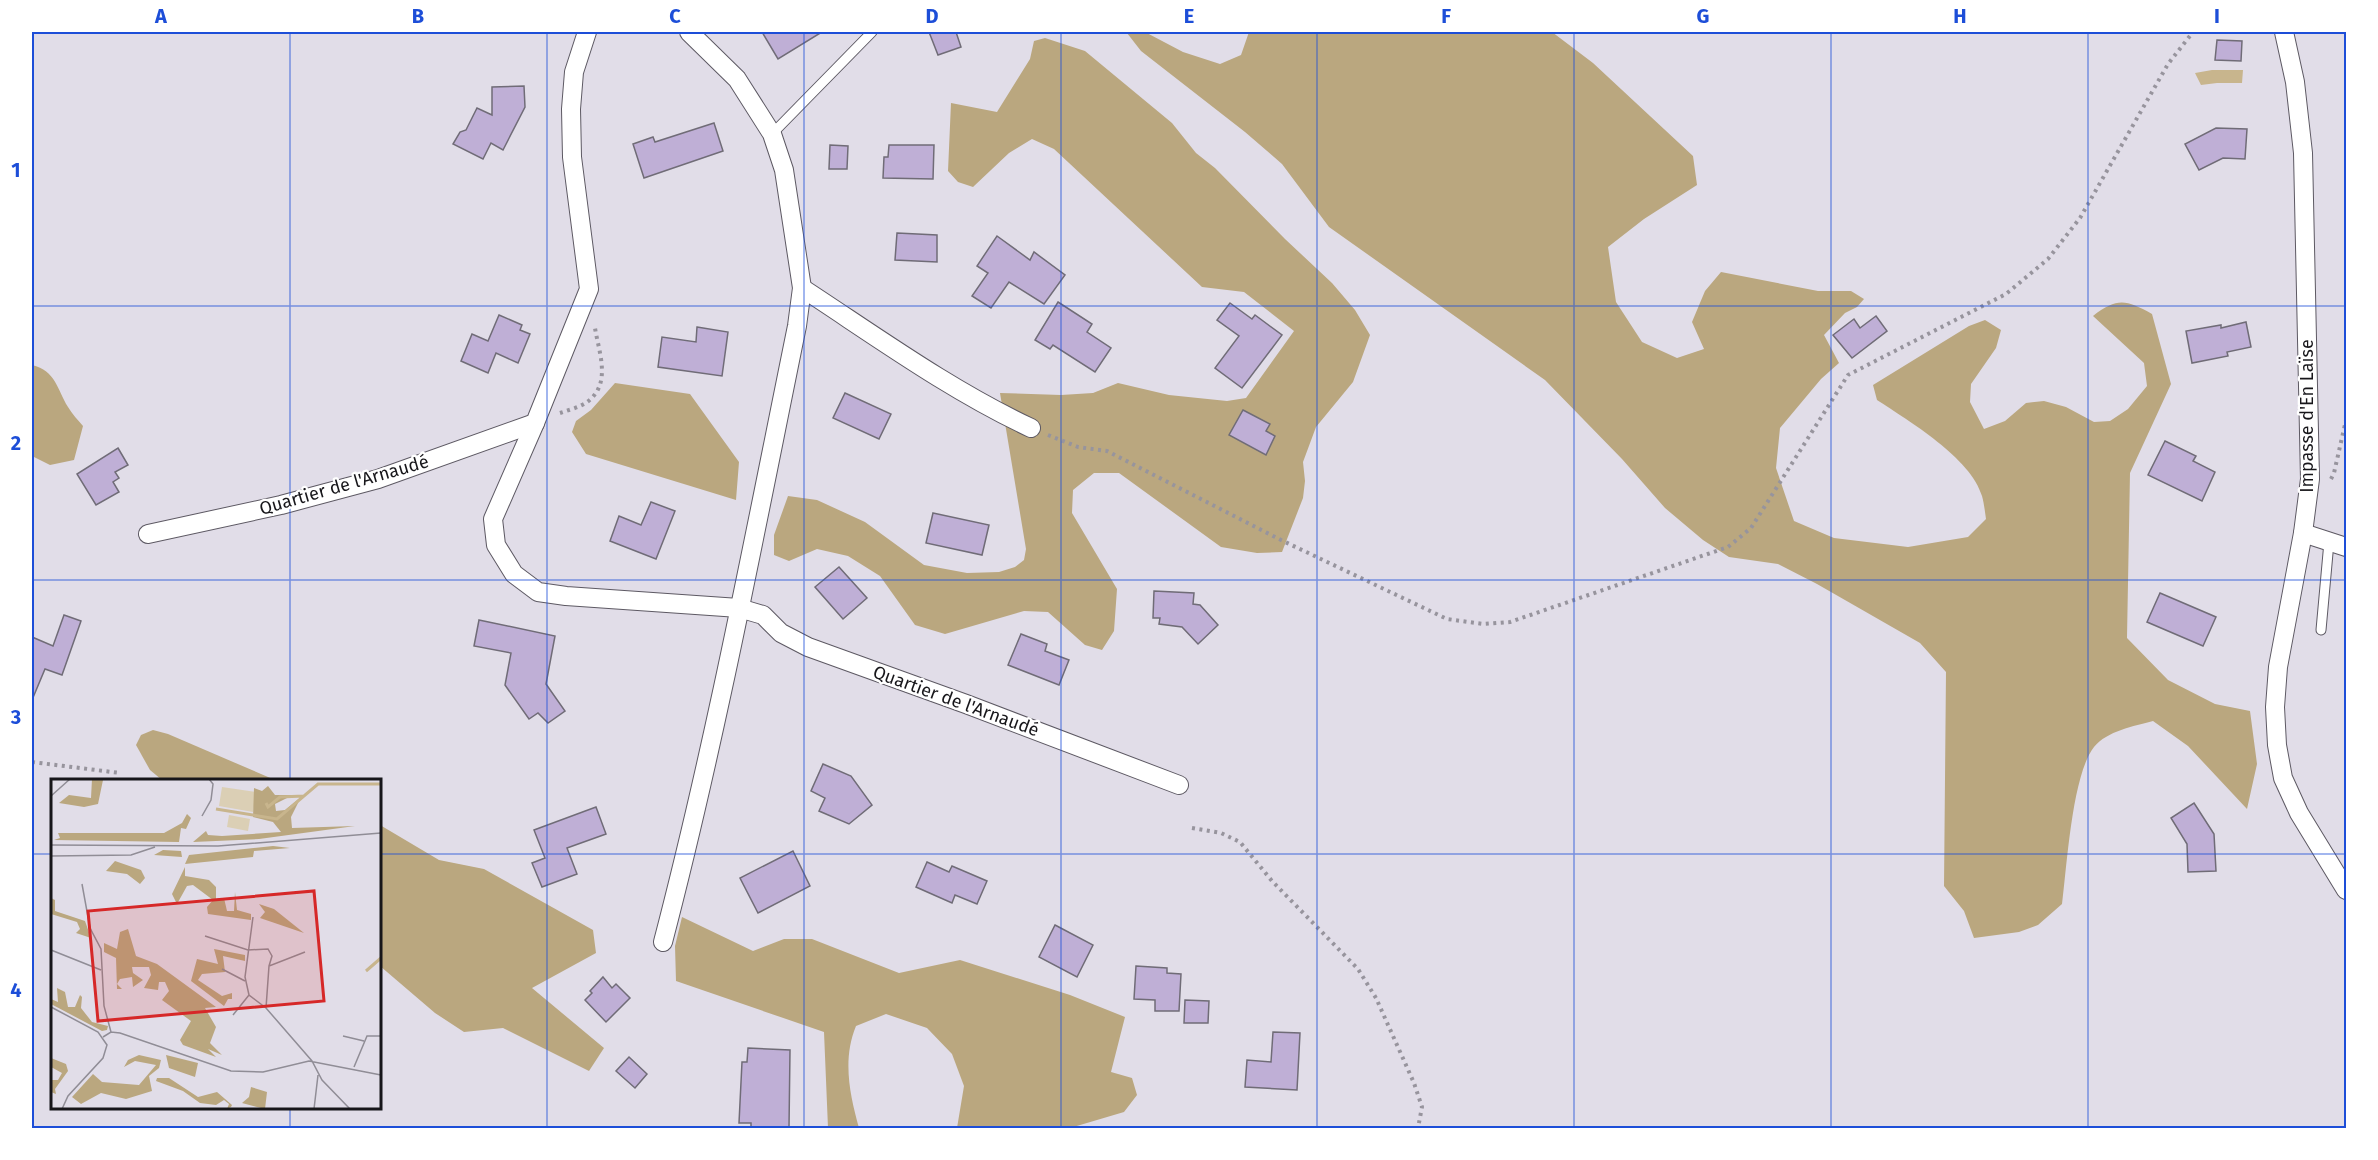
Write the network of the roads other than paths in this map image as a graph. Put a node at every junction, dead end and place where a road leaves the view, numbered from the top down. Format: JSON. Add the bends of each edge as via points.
{"nodes":[{"id":1,"x":587,"y":32,"type":"edge"},
{"id":2,"x":690,"y":32,"type":"edge"},
{"id":3,"x":872,"y":32,"type":"edge"},
{"id":4,"x":2284,"y":32,"type":"edge"},
{"id":5,"x":772,"y":134,"type":"junction"},
{"id":6,"x":802,"y":288,"type":"junction"},
{"id":7,"x":535,"y":423,"type":"junction"},
{"id":8,"x":1031,"y":428,"type":"road end"},
{"id":9,"x":2303,"y":533,"type":"junction"},
{"id":10,"x":148,"y":534,"type":"dead end"},
{"id":11,"x":2338,"y":544,"type":"edge"},
{"id":12,"x":739,"y":608,"type":"junction"},
{"id":13,"x":2321,"y":630,"type":"dead end"},
{"id":14,"x":1179,"y":785,"type":"dead end"},
{"id":15,"x":2346,"y":890,"type":"edge"},
{"id":16,"x":663,"y":942,"type":"dead end"}],
"edges":[{"from":1,"to":7,"type":"street","name":"Quartier de l'Arnaudé","via":[[574,72],[571,109],[573,167],[589,289]]},
{"from":2,"to":5,"type":"street","via":[[737,79]]},
{"from":3,"to":5,"type":"lane"},
{"from":4,"to":9,"type":"street","name":"Impasse d'En Laïse","via":[[2295,82],[2303,153],[2310,479]]},
{"from":5,"to":6,"type":"street","via":[[784,170]]},
{"from":6,"to":8,"type":"street","via":[[944,381]]},
{"from":6,"to":12,"type":"street"},
{"from":7,"to":10,"type":"street","name":"Quartier de l'Arnaudé","via":[[378,479]]},
{"from":7,"to":12,"type":"street","name":"Quartier de l'Arnaudé","via":[[493,519],[496,545],[514,574],[538,592],[557,595]]},
{"from":9,"to":11,"type":"street"},
{"from":9,"to":15,"type":"street","name":"Impasse d'En Laïse","via":[[2278,667],[2277,745],[2283,778],[2299,813]]},
{"from":11,"to":13,"type":"lane"},
{"from":12,"to":14,"type":"street","name":"Quartier de l'Arnaudé","via":[[763,615],[781,633],[808,647]]},
{"from":12,"to":16,"type":"street"}]}
